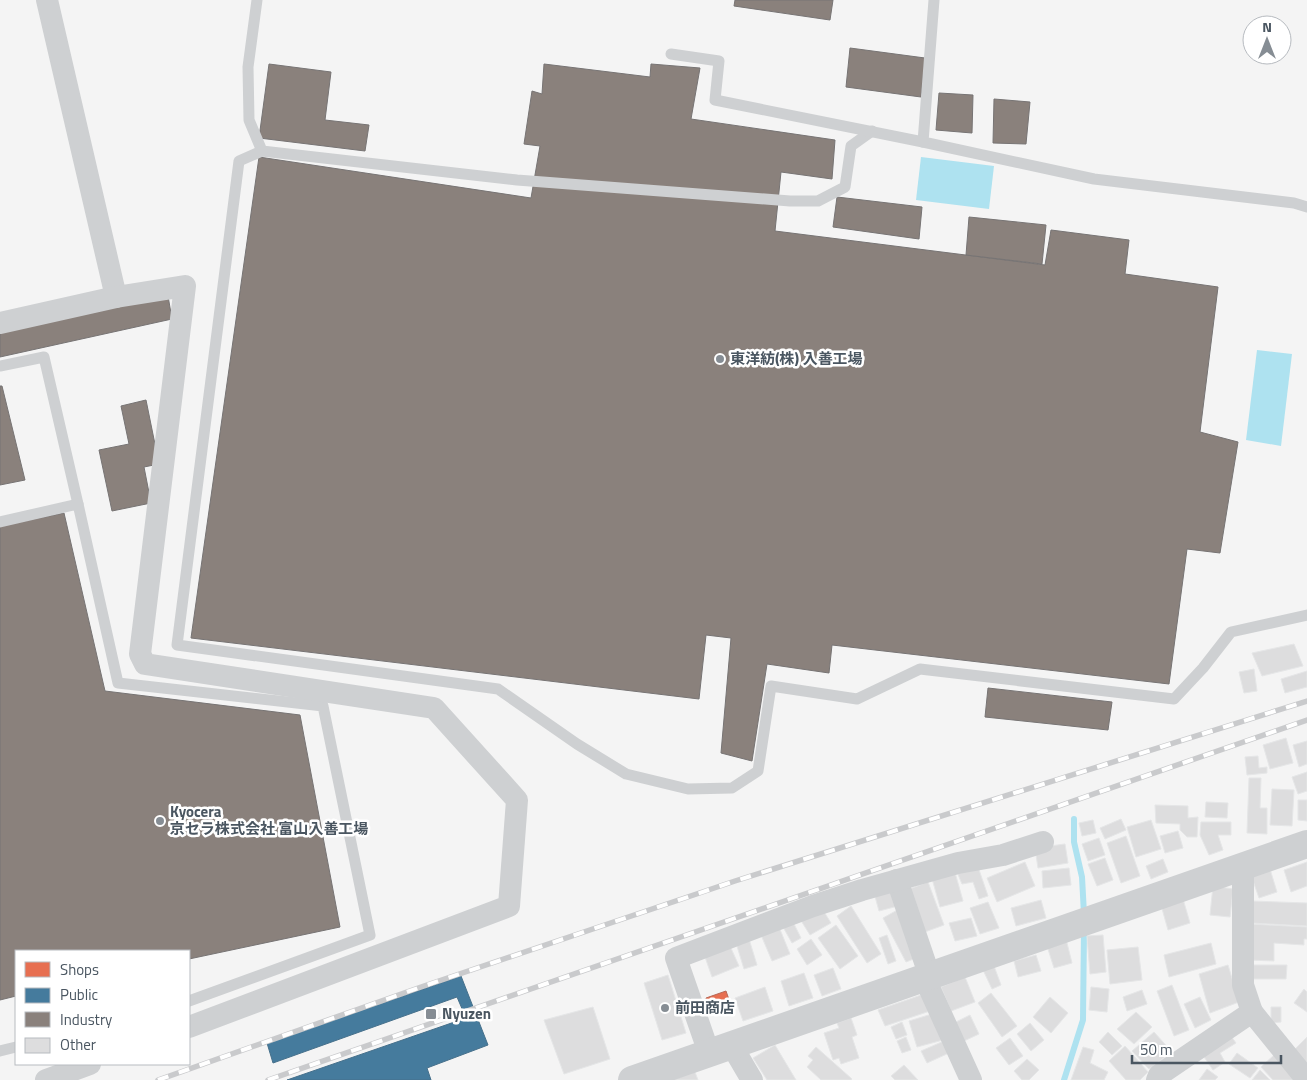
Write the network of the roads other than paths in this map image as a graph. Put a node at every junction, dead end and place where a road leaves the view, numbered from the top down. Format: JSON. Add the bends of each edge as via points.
{"nodes":[{"id":1,"x":47,"y":0,"type":"edge"},
{"id":2,"x":257,"y":0,"type":"edge"},
{"id":3,"x":934,"y":0,"type":"edge"},
{"id":4,"x":672,"y":54,"type":"dead end"},
{"id":5,"x":872,"y":131,"type":"junction"},
{"id":6,"x":923,"y":142,"type":"junction"},
{"id":7,"x":262,"y":151,"type":"junction"},
{"id":8,"x":1307,"y":207,"type":"edge"},
{"id":9,"x":116,"y":297,"type":"junction"},
{"id":10,"x":0,"y":324,"type":"edge"},
{"id":11,"x":0,"y":366,"type":"edge"},
{"id":12,"x":78,"y":504,"type":"junction"},
{"id":13,"x":0,"y":522,"type":"edge"},
{"id":14,"x":1307,"y":616,"type":"edge"},
{"id":15,"x":1044,"y":842,"type":"dead end"},
{"id":16,"x":1307,"y":844,"type":"edge"},
{"id":17,"x":1244,"y":866,"type":"junction"},
{"id":18,"x":898,"y":880,"type":"junction"},
{"id":19,"x":928,"y":978,"type":"junction"},
{"id":20,"x":190,"y":1001,"type":"edge"},
{"id":21,"x":1252,"y":1012,"type":"junction"},
{"id":22,"x":190,"y":1027,"type":"edge"},
{"id":23,"x":15,"y":1047,"type":"edge"},
{"id":24,"x":720,"y":1049,"type":"junction"},
{"id":25,"x":0,"y":1051,"type":"edge"},
{"id":26,"x":87,"y":1065,"type":"edge"},
{"id":27,"x":46,"y":1080,"type":"edge"},
{"id":28,"x":632,"y":1080,"type":"edge"},
{"id":29,"x":752,"y":1080,"type":"edge"},
{"id":30,"x":971,"y":1080,"type":"edge"},
{"id":31,"x":1157,"y":1080,"type":"edge"},
{"id":32,"x":1307,"y":1080,"type":"edge"}],
"edges":[{"from":1,"to":9,"type":"street"},
{"from":2,"to":7,"type":"lane","via":[[248,67],[249,120]]},
{"from":3,"to":6,"type":"lane"},
{"from":4,"to":5,"type":"lane","via":[[719,61],[715,100]]},
{"from":5,"to":6,"type":"lane"},
{"from":5,"to":7,"type":"lane","via":[[851,146],[845,187],[818,201],[517,180]]},
{"from":6,"to":8,"type":"lane","via":[[1094,179]]},
{"from":7,"to":14,"type":"lane","via":[[239,161],[177,645],[498,689],[626,774],[688,789],[732,788],[758,771],[771,686],[858,699],[920,669],[1174,699],[1231,632]]},
{"from":9,"to":10,"type":"street"},
{"from":9,"to":22,"type":"street","via":[[184,286],[140,654],[144,664],[434,708],[517,800],[509,906]]},
{"from":11,"to":12,"type":"lane","via":[[44,357]]},
{"from":12,"to":13,"type":"lane"},
{"from":12,"to":20,"type":"lane","via":[[118,683],[323,706],[370,935]]},
{"from":15,"to":18,"type":"street"},
{"from":16,"to":17,"type":"street"},
{"from":17,"to":19,"type":"street"},
{"from":17,"to":21,"type":"street","via":[[1243,985]]},
{"from":18,"to":19,"type":"street"},
{"from":18,"to":24,"type":"street","via":[[813,906],[676,958]]},
{"from":19,"to":24,"type":"street"},
{"from":19,"to":30,"type":"street"},
{"from":21,"to":31,"type":"street","via":[[1184,1057],[1159,1075]]},
{"from":21,"to":32,"type":"street"},
{"from":23,"to":25,"type":"lane"},
{"from":24,"to":28,"type":"street"},
{"from":24,"to":29,"type":"street"},
{"from":26,"to":27,"type":"street"}]}
